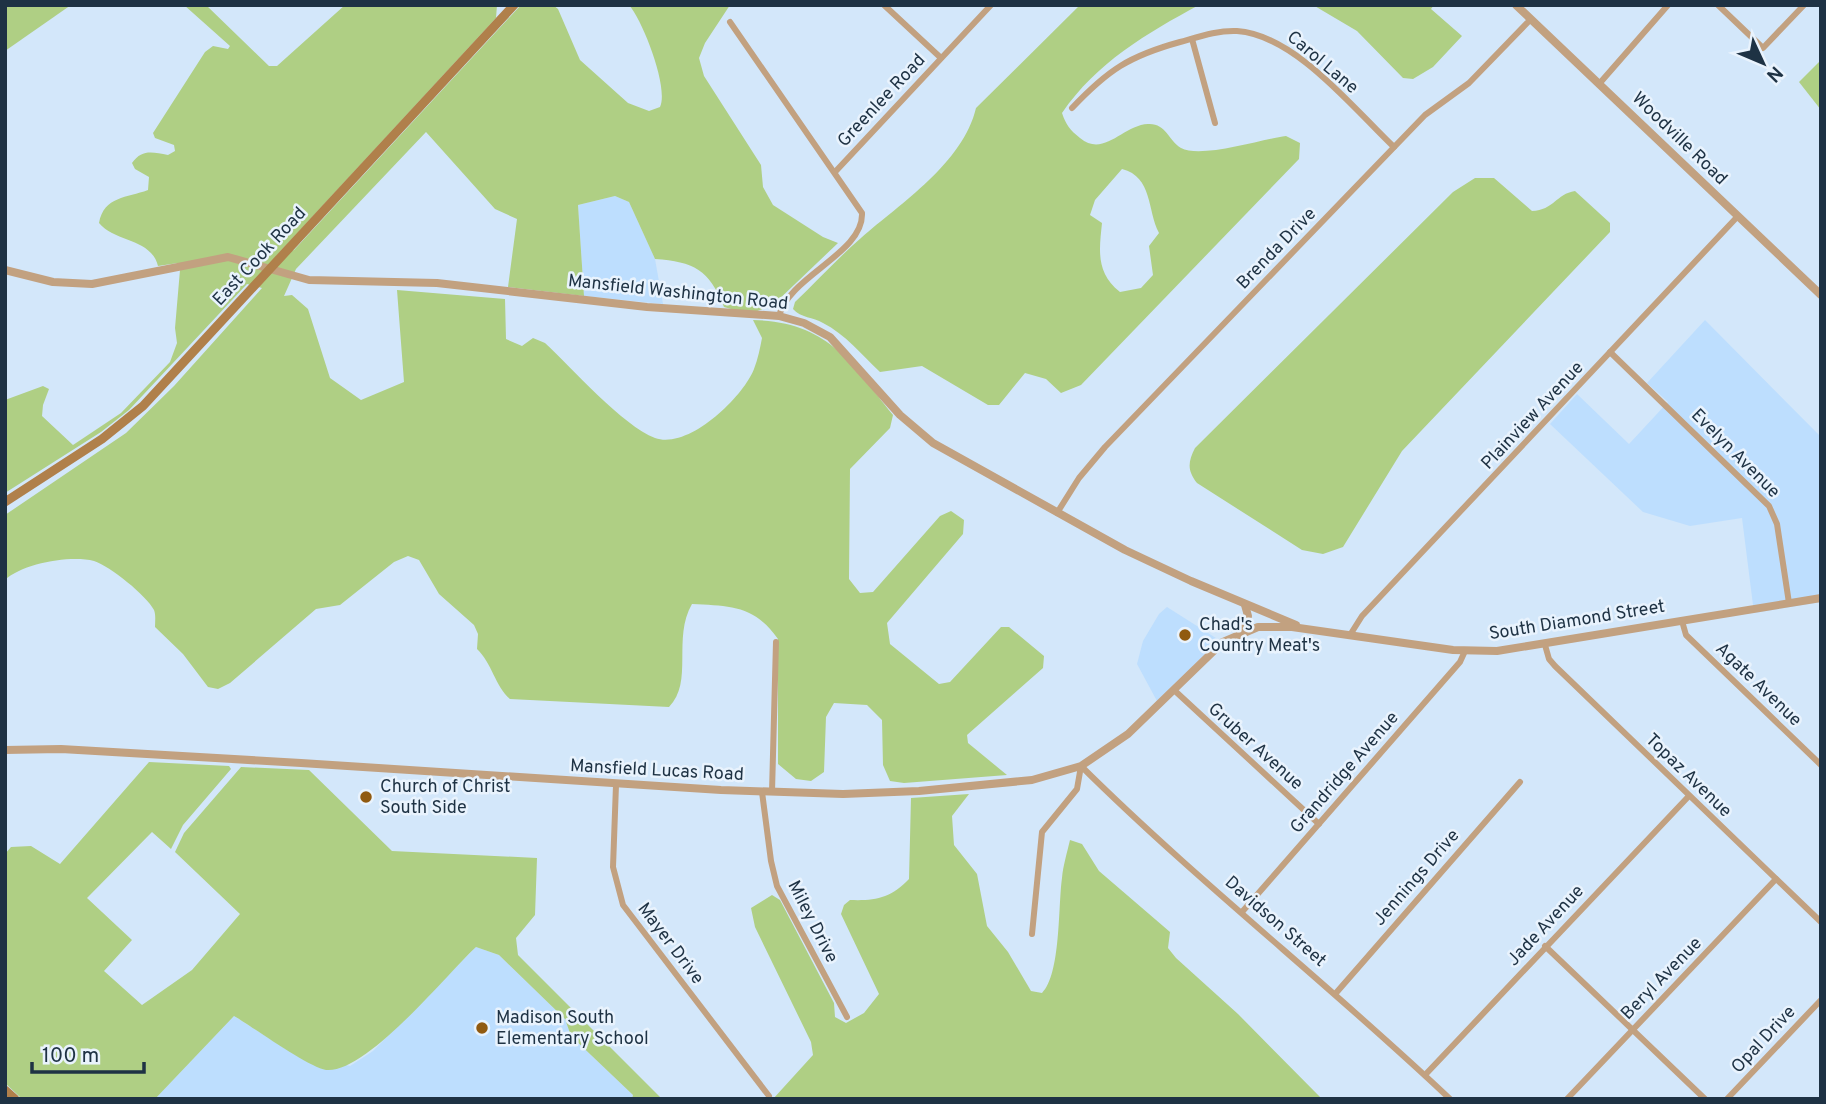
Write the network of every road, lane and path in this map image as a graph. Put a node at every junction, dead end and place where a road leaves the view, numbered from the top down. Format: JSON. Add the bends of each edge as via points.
{"nodes":[{"id":1,"x":514,"y":5,"type":"edge"},
{"id":2,"x":884,"y":5,"type":"edge"},
{"id":3,"x":991,"y":5,"type":"edge"},
{"id":4,"x":1517,"y":5,"type":"edge"},
{"id":5,"x":1668,"y":5,"type":"edge"},
{"id":6,"x":1718,"y":5,"type":"edge"},
{"id":7,"x":1804,"y":5,"type":"edge"},
{"id":8,"x":1531,"y":19,"type":"junction"},
{"id":9,"x":730,"y":22,"type":"dead end"},
{"id":10,"x":1192,"y":38,"type":"junction"},
{"id":11,"x":941,"y":58,"type":"junction"},
{"id":12,"x":1599,"y":83,"type":"junction"},
{"id":13,"x":1072,"y":108,"type":"dead end"},
{"id":14,"x":1215,"y":123,"type":"dead end"},
{"id":15,"x":1394,"y":146,"type":"junction"},
{"id":16,"x":835,"y":172,"type":"junction"},
{"id":17,"x":1738,"y":216,"type":"junction"},
{"id":18,"x":270,"y":269,"type":"junction"},
{"id":19,"x":5,"y":270,"type":"edge"},
{"id":20,"x":1821,"y":295,"type":"edge"},
{"id":21,"x":779,"y":316,"type":"junction"},
{"id":22,"x":1610,"y":352,"type":"junction"},
{"id":23,"x":5,"y":502,"type":"edge"},
{"id":24,"x":1057,"y":513,"type":"junction"},
{"id":25,"x":1821,"y":598,"type":"edge"},
{"id":26,"x":1789,"y":603,"type":"junction"},
{"id":27,"x":1245,"y":605,"type":"junction"},
{"id":28,"x":1682,"y":621,"type":"junction"},
{"id":29,"x":1255,"y":628,"type":"joint"},
{"id":30,"x":1306,"y":629,"type":"junction"},
{"id":31,"x":1243,"y":632,"type":"junction"},
{"id":32,"x":1350,"y":635,"type":"junction"},
{"id":33,"x":776,"y":642,"type":"dead end"},
{"id":34,"x":1545,"y":645,"type":"junction"},
{"id":35,"x":1465,"y":651,"type":"junction"},
{"id":36,"x":1174,"y":690,"type":"junction"},
{"id":37,"x":5,"y":750,"type":"edge"},
{"id":38,"x":1821,"y":765,"type":"edge"},
{"id":39,"x":1081,"y":766,"type":"junction"},
{"id":40,"x":1520,"y":782,"type":"dead end"},
{"id":41,"x":616,"y":785,"type":"junction"},
{"id":42,"x":762,"y":792,"type":"junction"},
{"id":43,"x":772,"y":792,"type":"junction"},
{"id":44,"x":1688,"y":797,"type":"junction"},
{"id":45,"x":1319,"y":824,"type":"junction"},
{"id":46,"x":1776,"y":879,"type":"junction"},
{"id":47,"x":1242,"y":912,"type":"junction"},
{"id":48,"x":1821,"y":922,"type":"edge"},
{"id":49,"x":1032,"y":934,"type":"dead end"},
{"id":50,"x":1545,"y":946,"type":"junction"},
{"id":51,"x":1336,"y":993,"type":"junction"},
{"id":52,"x":1821,"y":1000,"type":"edge"},
{"id":53,"x":847,"y":1017,"type":"dead end"},
{"id":54,"x":1632,"y":1031,"type":"junction"},
{"id":55,"x":1425,"y":1075,"type":"junction"},
{"id":56,"x":5,"y":1090,"type":"edge"},
{"id":57,"x":769,"y":1096,"type":"dead end"},
{"id":58,"x":15,"y":1099,"type":"edge"},
{"id":59,"x":1450,"y":1099,"type":"edge"},
{"id":60,"x":1567,"y":1099,"type":"edge"},
{"id":61,"x":1705,"y":1099,"type":"edge"},
{"id":62,"x":1727,"y":1099,"type":"edge"}],
"edges":[{"from":1,"to":18,"type":"main road","name":"East Cook Road"},
{"from":2,"to":11,"type":"street"},
{"from":3,"to":11,"type":"street","name":"Greenlee Road"},
{"from":4,"to":8,"type":"street","name":"Woodville Road"},
{"from":5,"to":12,"type":"street"},
{"from":6,"to":7,"type":"street","via":[[1765,47]]},
{"from":8,"to":12,"type":"street","name":"Woodville Road"},
{"from":8,"to":15,"type":"street","name":"Brenda Drive","via":[[1476,77],[1440,102]]},
{"from":9,"to":16,"type":"street"},
{"from":10,"to":13,"type":"street","name":"Carol Lane","via":[[1121,63]]},
{"from":10,"to":14,"type":"street"},
{"from":10,"to":15,"type":"street","name":"Carol Lane","via":[[1237,31],[1276,41]]},
{"from":11,"to":16,"type":"street","name":"Greenlee Road"},
{"from":12,"to":17,"type":"street","name":"Woodville Road"},
{"from":15,"to":24,"type":"street","name":"Brenda Drive","via":[[1105,447]]},
{"from":16,"to":21,"type":"street","name":"Greenlee Road","via":[[863,219],[845,246],[784,301]]},
{"from":17,"to":20,"type":"street","name":"Woodville Road"},
{"from":17,"to":22,"type":"street","name":"Plainview Avenue"},
{"from":18,"to":19,"type":"street","name":"Mansfield Washington Road","via":[[238,258],[218,258],[109,282],[79,284]]},
{"from":18,"to":21,"type":"street","name":"Mansfield Washington Road","via":[[309,280],[437,284]]},
{"from":18,"to":23,"type":"main road","name":"East Cook Road","via":[[130,418]]},
{"from":21,"to":24,"type":"street","name":"Mansfield Washington Road","via":[[830,337],[922,435]]},
{"from":22,"to":26,"type":"street","name":"Evelyn Avenue","via":[[1769,506],[1777,524]]},
{"from":22,"to":32,"type":"street","name":"Plainview Avenue","via":[[1362,616]]},
{"from":24,"to":27,"type":"street","name":"Mansfield Washington Road","via":[[1155,565]]},
{"from":25,"to":26,"type":"street","name":"South Diamond Street"},
{"from":26,"to":28,"type":"street","name":"South Diamond Street"},
{"from":27,"to":30,"type":"street","name":"Mansfield Washington Road"},
{"from":27,"to":31,"type":"street","via":[[1248,616]]},
{"from":28,"to":34,"type":"street","name":"South Diamond Street"},
{"from":28,"to":38,"type":"street","name":"Agate Avenue","via":[[1686,635]]},
{"from":29,"to":30,"type":"street","name":"South Diamond Street"},
{"from":29,"to":31,"type":"street","name":"Mansfield Lucas Road"},
{"from":30,"to":32,"type":"street","name":"South Diamond Street"},
{"from":31,"to":36,"type":"street","name":"Mansfield Lucas Road","via":[[1223,642]]},
{"from":32,"to":35,"type":"street","name":"South Diamond Street"},
{"from":33,"to":43,"type":"street"},
{"from":34,"to":35,"type":"street","name":"South Diamond Street"},
{"from":34,"to":44,"type":"street","name":"Topaz Avenue","via":[[1555,666]]},
{"from":35,"to":45,"type":"street","name":"Grandridge Avenue"},
{"from":36,"to":39,"type":"street","name":"Mansfield Lucas Road","via":[[1128,734]]},
{"from":36,"to":45,"type":"street","name":"Gruber Avenue"},
{"from":37,"to":41,"type":"street","name":"Mansfield Lucas Road","via":[[61,749]]},
{"from":39,"to":43,"type":"street","name":"Mansfield Lucas Road","via":[[1032,780],[968,787],[868,794]]},
{"from":39,"to":47,"type":"street","name":"Davidson Street"},
{"from":39,"to":49,"type":"street","via":[[1077,789],[1042,832]]},
{"from":40,"to":51,"type":"street","name":"Jennings Drive"},
{"from":41,"to":42,"type":"street","name":"Mansfield Lucas Road"},
{"from":41,"to":57,"type":"street","name":"Mayer Drive","via":[[613,867],[623,905]]},
{"from":42,"to":43,"type":"street","name":"Mansfield Lucas Road"},
{"from":42,"to":53,"type":"street","name":"Miley Drive","via":[[777,886]]},
{"from":44,"to":46,"type":"street","name":"Topaz Avenue"},
{"from":44,"to":50,"type":"street","name":"Jade Avenue"},
{"from":45,"to":47,"type":"street","name":"Grandridge Avenue"},
{"from":46,"to":48,"type":"street","name":"Topaz Avenue"},
{"from":46,"to":54,"type":"street","name":"Beryl Avenue"},
{"from":47,"to":51,"type":"street","name":"Davidson Street"},
{"from":50,"to":54,"type":"street"},
{"from":50,"to":55,"type":"street","name":"Jade Avenue"},
{"from":51,"to":55,"type":"street","name":"Davidson Street"},
{"from":52,"to":62,"type":"street","name":"Opal Drive"},
{"from":54,"to":60,"type":"street","name":"Beryl Avenue"},
{"from":54,"to":61,"type":"street"},
{"from":55,"to":59,"type":"street","name":"Davidson Street"},
{"from":56,"to":58,"type":"main road"}]}
